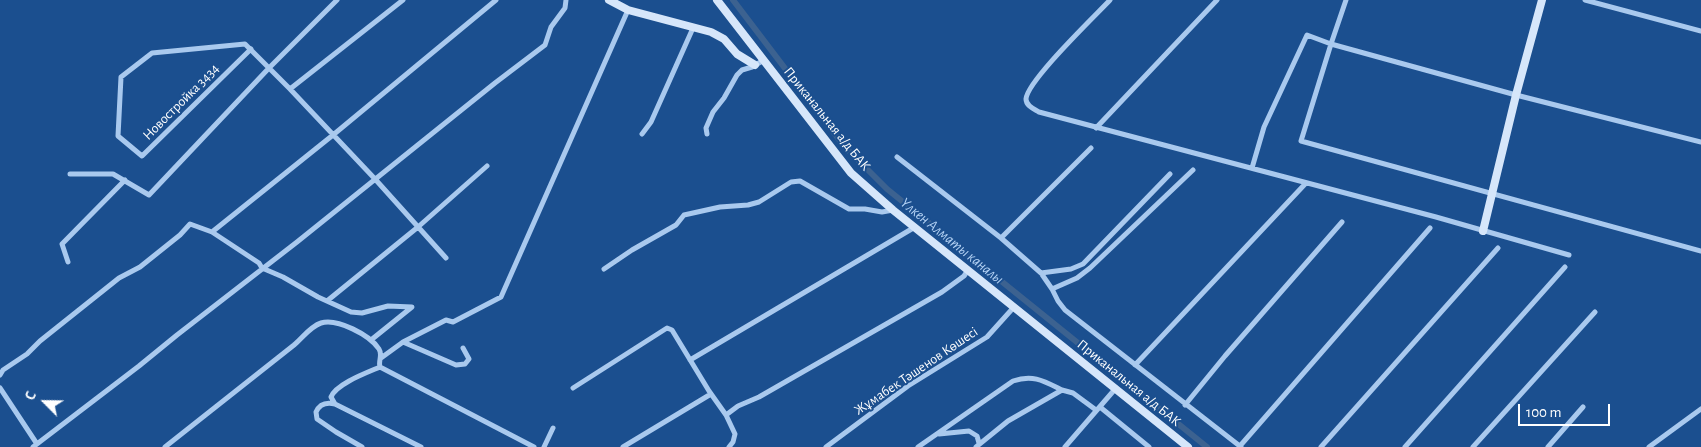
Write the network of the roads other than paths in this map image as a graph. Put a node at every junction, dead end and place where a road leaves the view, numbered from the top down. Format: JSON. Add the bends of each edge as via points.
{"nodes":[{"id":1,"x":336,"y":0,"type":"edge"},
{"id":2,"x":403,"y":0,"type":"edge"},
{"id":3,"x":496,"y":0,"type":"edge"},
{"id":4,"x":566,"y":0,"type":"edge"},
{"id":5,"x":609,"y":0,"type":"edge"},
{"id":6,"x":717,"y":0,"type":"edge"},
{"id":7,"x":1110,"y":0,"type":"edge"},
{"id":8,"x":1218,"y":0,"type":"edge"},
{"id":9,"x":1346,"y":0,"type":"edge"},
{"id":10,"x":1542,"y":0,"type":"edge"},
{"id":11,"x":1585,"y":0,"type":"edge"},
{"id":12,"x":628,"y":10,"type":"junction"},
{"id":13,"x":693,"y":28,"type":"junction"},
{"id":14,"x":1701,"y":30,"type":"edge"},
{"id":15,"x":1331,"y":44,"type":"junction"},
{"id":16,"x":250,"y":49,"type":"junction"},
{"id":17,"x":764,"y":60,"type":"junction"},
{"id":18,"x":755,"y":65,"type":"junction"},
{"id":19,"x":269,"y":68,"type":"junction"},
{"id":20,"x":290,"y":89,"type":"junction"},
{"id":21,"x":1516,"y":95,"type":"junction"},
{"id":22,"x":1096,"y":128,"type":"junction"},
{"id":23,"x":642,"y":134,"type":"dead end"},
{"id":24,"x":707,"y":134,"type":"dead end"},
{"id":25,"x":333,"y":135,"type":"junction"},
{"id":26,"x":1701,"y":142,"type":"edge"},
{"id":27,"x":1091,"y":148,"type":"dead end"},
{"id":28,"x":897,"y":157,"type":"dead end"},
{"id":29,"x":487,"y":166,"type":"dead end"},
{"id":30,"x":1252,"y":168,"type":"junction"},
{"id":31,"x":1192,"y":170,"type":"dead end"},
{"id":32,"x":70,"y":174,"type":"dead end"},
{"id":33,"x":1170,"y":174,"type":"dead end"},
{"id":34,"x":375,"y":179,"type":"junction"},
{"id":35,"x":125,"y":180,"type":"junction"},
{"id":36,"x":1306,"y":183,"type":"junction"},
{"id":37,"x":1492,"y":193,"type":"junction"},
{"id":38,"x":893,"y":210,"type":"junction"},
{"id":39,"x":1342,"y":222,"type":"dead end"},
{"id":40,"x":418,"y":227,"type":"junction"},
{"id":41,"x":914,"y":227,"type":"junction"},
{"id":42,"x":1430,"y":228,"type":"dead end"},
{"id":43,"x":1483,"y":231,"type":"junction"},
{"id":44,"x":212,"y":232,"type":"junction"},
{"id":45,"x":1001,"y":238,"type":"junction"},
{"id":46,"x":1498,"y":248,"type":"dead end"},
{"id":47,"x":1701,"y":252,"type":"edge"},
{"id":48,"x":1569,"y":254,"type":"dead end"},
{"id":49,"x":446,"y":258,"type":"dead end"},
{"id":50,"x":68,"y":262,"type":"dead end"},
{"id":51,"x":1565,"y":267,"type":"dead end"},
{"id":52,"x":262,"y":268,"type":"junction"},
{"id":53,"x":604,"y":269,"type":"dead end"},
{"id":54,"x":968,"y":270,"type":"junction"},
{"id":55,"x":1041,"y":273,"type":"junction"},
{"id":56,"x":1052,"y":289,"type":"junction"},
{"id":57,"x":327,"y":301,"type":"junction"},
{"id":58,"x":1014,"y":307,"type":"junction"},
{"id":59,"x":1594,"y":312,"type":"dead end"},
{"id":60,"x":371,"y":340,"type":"junction"},
{"id":61,"x":403,"y":342,"type":"junction"},
{"id":62,"x":463,"y":348,"type":"dead end"},
{"id":63,"x":381,"y":358,"type":"junction"},
{"id":64,"x":690,"y":360,"type":"junction"},
{"id":65,"x":1135,"y":365,"type":"junction"},
{"id":66,"x":380,"y":367,"type":"junction"},
{"id":67,"x":0,"y":375,"type":"edge"},
{"id":68,"x":0,"y":388,"type":"edge"},
{"id":69,"x":572,"y":388,"type":"dead end"},
{"id":70,"x":1116,"y":388,"type":"junction"},
{"id":71,"x":1062,"y":390,"type":"junction"},
{"id":72,"x":710,"y":394,"type":"junction"},
{"id":73,"x":335,"y":404,"type":"junction"},
{"id":74,"x":1185,"y":405,"type":"junction"},
{"id":75,"x":1098,"y":408,"type":"junction"},
{"id":76,"x":1583,"y":408,"type":"dead end"},
{"id":77,"x":1701,"y":408,"type":"edge"},
{"id":78,"x":726,"y":415,"type":"junction"},
{"id":79,"x":554,"y":428,"type":"dead end"},
{"id":80,"x":938,"y":434,"type":"junction"},
{"id":81,"x":35,"y":445,"type":"edge"},
{"id":82,"x":977,"y":445,"type":"edge"},
{"id":83,"x":828,"y":446,"type":"edge"},
{"id":84,"x":165,"y":447,"type":"edge"},
{"id":85,"x":362,"y":447,"type":"edge"},
{"id":86,"x":421,"y":447,"type":"edge"},
{"id":87,"x":534,"y":447,"type":"edge"},
{"id":88,"x":544,"y":447,"type":"edge"},
{"id":89,"x":623,"y":447,"type":"edge"},
{"id":90,"x":729,"y":447,"type":"edge"},
{"id":91,"x":918,"y":447,"type":"edge"},
{"id":92,"x":1065,"y":447,"type":"edge"},
{"id":93,"x":1149,"y":447,"type":"edge"},
{"id":94,"x":1188,"y":447,"type":"edge"},
{"id":95,"x":1240,"y":447,"type":"edge"},
{"id":96,"x":1322,"y":447,"type":"edge"},
{"id":97,"x":1405,"y":447,"type":"edge"},
{"id":98,"x":1473,"y":447,"type":"edge"},
{"id":99,"x":1548,"y":447,"type":"edge"},
{"id":100,"x":1649,"y":447,"type":"edge"}],
"edges":[{"from":1,"to":19,"type":"street"},
{"from":2,"to":20,"type":"street"},
{"from":3,"to":25,"type":"street"},
{"from":4,"to":34,"type":"street","via":[[551,27],[546,45]]},
{"from":5,"to":12,"type":"main road"},
{"from":6,"to":17,"type":"main road","name":"Приканальная а/д БАК"},
{"from":7,"to":22,"type":"street","via":[[1050,62],[1026,98],[1030,107],[1039,112]]},
{"from":8,"to":22,"type":"street"},
{"from":9,"to":15,"type":"street"},
{"from":10,"to":21,"type":"main road"},
{"from":11,"to":14,"type":"street"},
{"from":12,"to":13,"type":"main road"},
{"from":12,"to":61,"type":"street","via":[[501,297],[453,322],[446,320]]},
{"from":13,"to":18,"type":"main road","via":[[724,39],[737,54]]},
{"from":13,"to":23,"type":"street","via":[[651,122]]},
{"from":15,"to":21,"type":"street"},
{"from":15,"to":30,"type":"street","via":[[1308,35],[1264,127]]},
{"from":15,"to":37,"type":"street","via":[[1301,141]]},
{"from":16,"to":16,"type":"street","name":"Новостройка 3434","via":[[246,44],[152,53],[121,78],[118,136],[142,156]]},
{"from":16,"to":19,"type":"street"},
{"from":17,"to":18,"type":"street"},
{"from":17,"to":38,"type":"main road","name":"Приканальная а/д БАК","via":[[851,173]]},
{"from":18,"to":24,"type":"street","via":[[737,75],[713,112],[706,128]]},
{"from":19,"to":20,"type":"street"},
{"from":19,"to":35,"type":"street","via":[[149,195]]},
{"from":20,"to":25,"type":"street"},
{"from":21,"to":26,"type":"street"},
{"from":21,"to":37,"type":"main road"},
{"from":22,"to":30,"type":"street"},
{"from":25,"to":34,"type":"street"},
{"from":25,"to":44,"type":"street"},
{"from":27,"to":45,"type":"street"},
{"from":28,"to":45,"type":"street"},
{"from":29,"to":40,"type":"street"},
{"from":30,"to":36,"type":"street"},
{"from":31,"to":56,"type":"street","via":[[1090,268]]},
{"from":32,"to":35,"type":"street","via":[[113,174]]},
{"from":33,"to":55,"type":"street","via":[[1083,264],[1071,270]]},
{"from":34,"to":40,"type":"street"},
{"from":34,"to":52,"type":"street"},
{"from":35,"to":50,"type":"street","via":[[62,244]]},
{"from":36,"to":43,"type":"street"},
{"from":36,"to":65,"type":"street"},
{"from":37,"to":43,"type":"main road"},
{"from":37,"to":47,"type":"street"},
{"from":38,"to":41,"type":"main road","name":"Приканальная а/д БАК"},
{"from":38,"to":53,"type":"street","via":[[849,209],[800,181],[791,182],[759,202],[684,215],[676,225]]},
{"from":39,"to":74,"type":"street"},
{"from":40,"to":49,"type":"street"},
{"from":40,"to":57,"type":"street"},
{"from":41,"to":54,"type":"main road","name":"Приканальная а/д БАК"},
{"from":41,"to":64,"type":"street"},
{"from":42,"to":95,"type":"street"},
{"from":43,"to":48,"type":"street"},
{"from":44,"to":52,"type":"street"},
{"from":44,"to":67,"type":"street","via":[[190,224],[180,236],[140,267],[119,278]]},
{"from":45,"to":55,"type":"street"},
{"from":46,"to":96,"type":"street"},
{"from":51,"to":97,"type":"street"},
{"from":52,"to":57,"type":"street"},
{"from":52,"to":81,"type":"street"},
{"from":54,"to":58,"type":"main road","name":"Приканальная а/д БАК"},
{"from":54,"to":78,"type":"street","via":[[942,292]]},
{"from":55,"to":56,"type":"street"},
{"from":56,"to":65,"type":"street","via":[[1065,310]]},
{"from":57,"to":60,"type":"street","via":[[351,312],[362,313],[388,306],[412,308]]},
{"from":58,"to":70,"type":"main road","name":"Приканальная а/д БАК"},
{"from":58,"to":83,"type":"street","name":"Жұмабек Тәшенов Көшесі","via":[[987,337],[908,386]]},
{"from":59,"to":98,"type":"street"},
{"from":60,"to":63,"type":"street","via":[[379,349]]},
{"from":60,"to":84,"type":"street","via":[[347,326],[334,322],[320,323]]},
{"from":61,"to":62,"type":"street","via":[[456,365],[465,364],[469,359]]},
{"from":61,"to":63,"type":"street"},
{"from":63,"to":66,"type":"street"},
{"from":64,"to":69,"type":"street","via":[[672,330],[667,328]]},
{"from":64,"to":72,"type":"street"},
{"from":65,"to":74,"type":"street"},
{"from":66,"to":73,"type":"street","via":[[333,392],[331,397]]},
{"from":66,"to":87,"type":"street"},
{"from":68,"to":81,"type":"street"},
{"from":70,"to":75,"type":"street"},
{"from":70,"to":94,"type":"main road","name":"Приканальная а/д БАК"},
{"from":71,"to":75,"type":"street"},
{"from":71,"to":80,"type":"street","via":[[1037,378],[1024,377],[1013,381]]},
{"from":71,"to":82,"type":"street","via":[[1008,421]]},
{"from":72,"to":78,"type":"street"},
{"from":72,"to":89,"type":"street"},
{"from":73,"to":85,"type":"street","via":[[327,402],[318,407],[317,418]]},
{"from":73,"to":86,"type":"street"},
{"from":74,"to":95,"type":"street"},
{"from":75,"to":92,"type":"street"},
{"from":75,"to":93,"type":"street"},
{"from":76,"to":99,"type":"street"},
{"from":77,"to":100,"type":"street"},
{"from":78,"to":90,"type":"street","via":[[735,434]]},
{"from":79,"to":88,"type":"street"},
{"from":80,"to":82,"type":"street","via":[[969,431],[977,436]]},
{"from":80,"to":91,"type":"street"}]}
